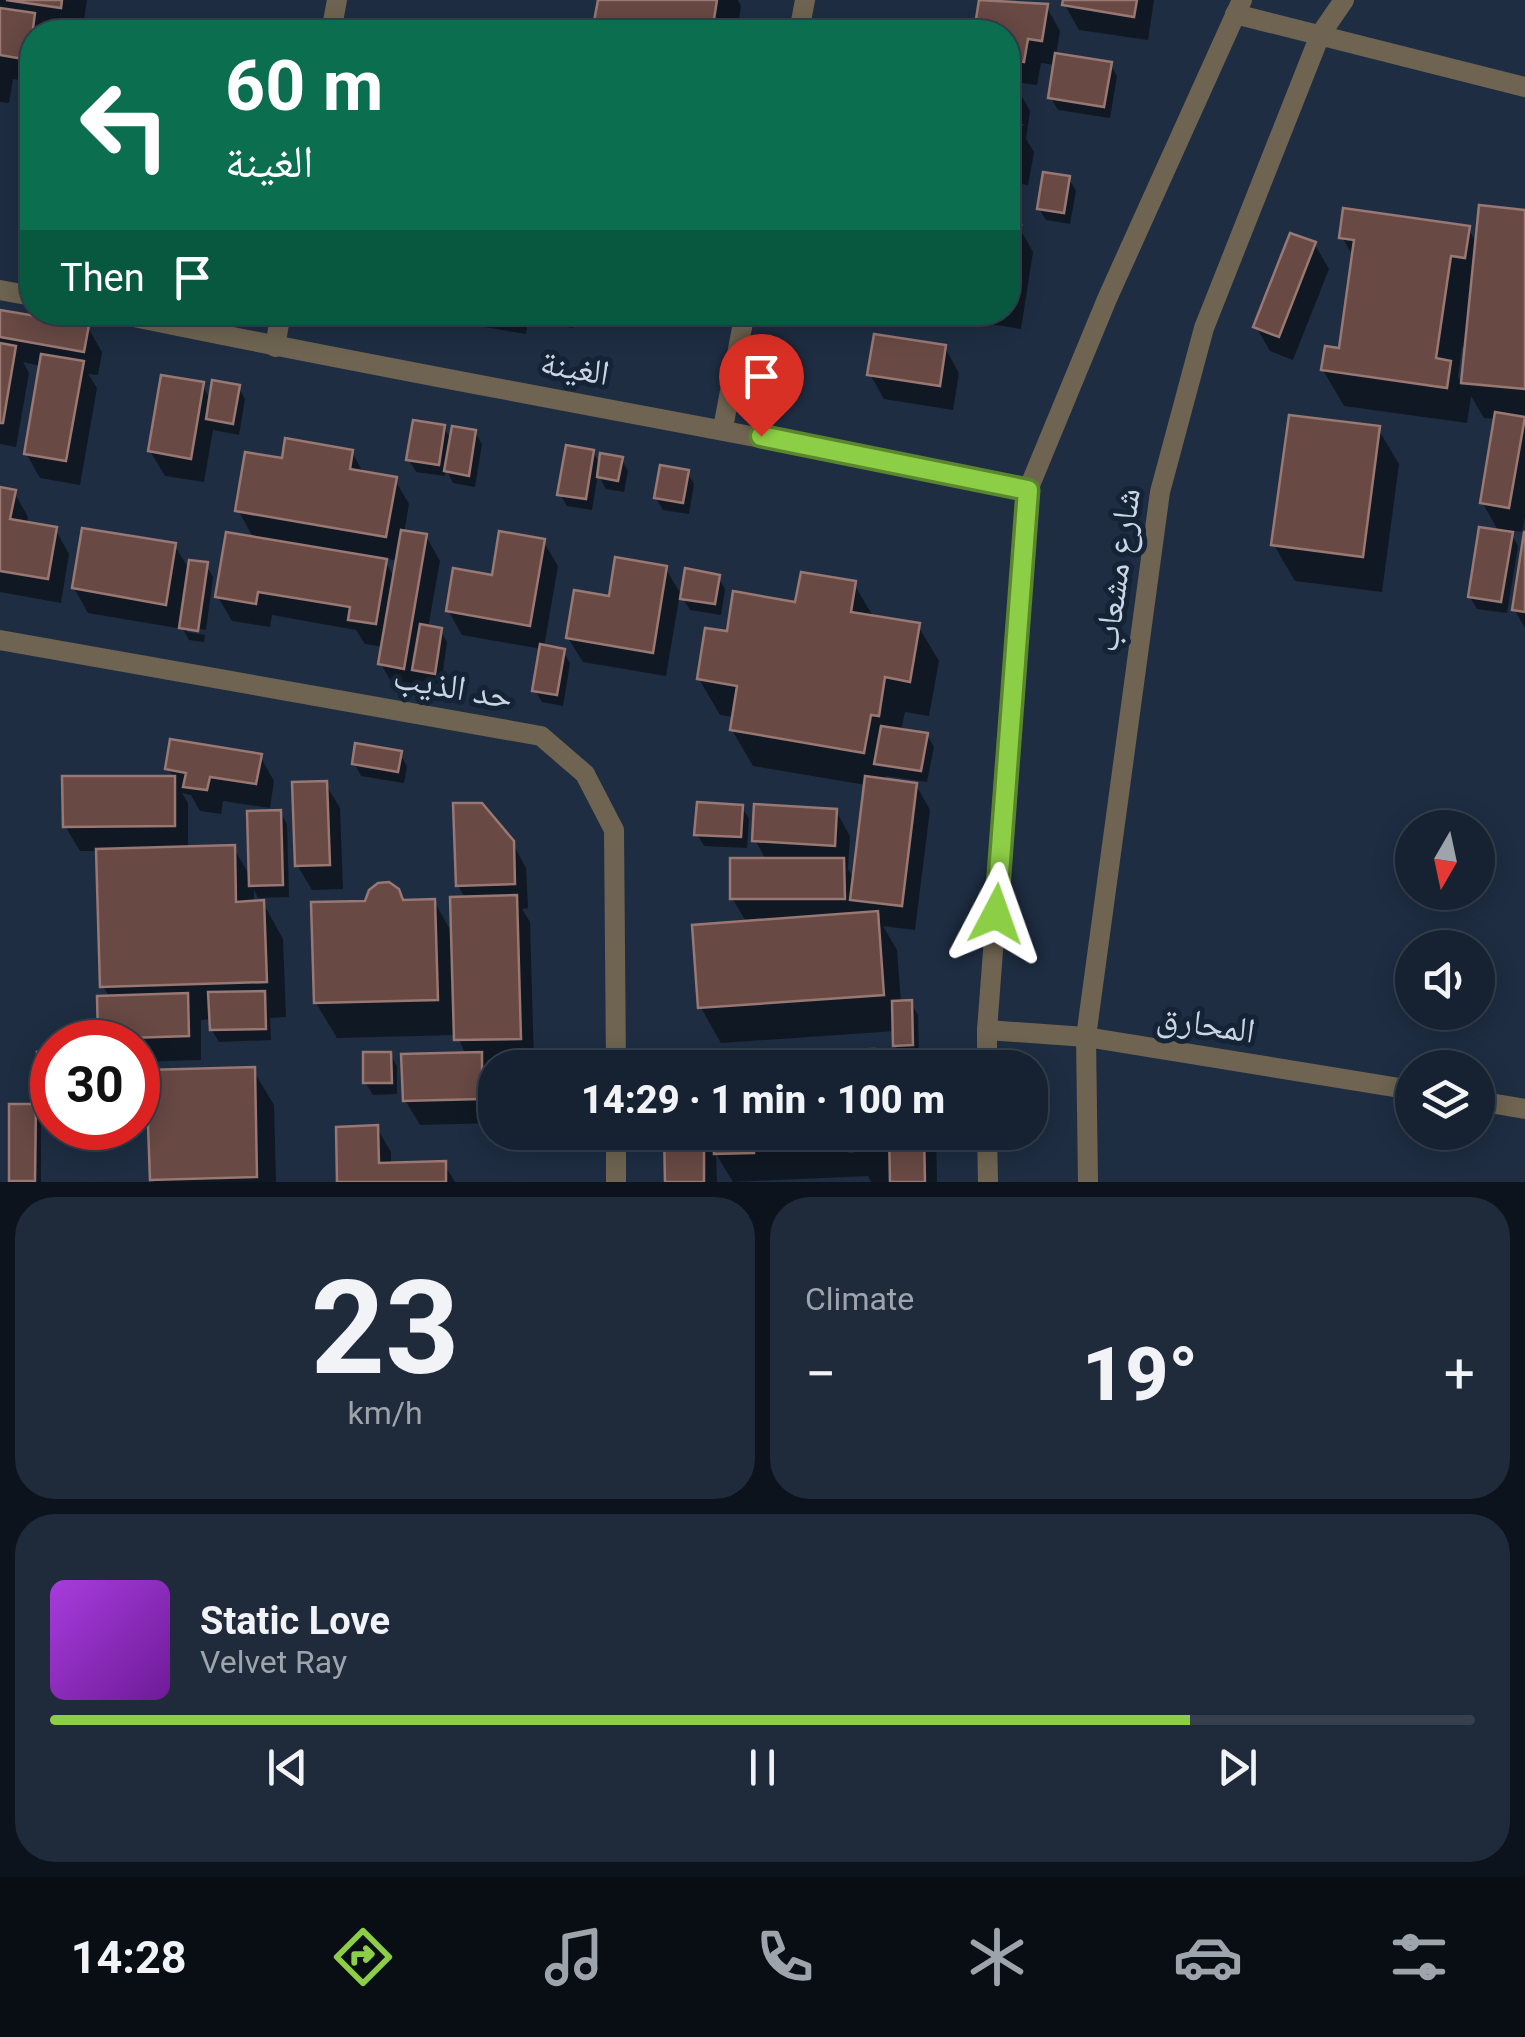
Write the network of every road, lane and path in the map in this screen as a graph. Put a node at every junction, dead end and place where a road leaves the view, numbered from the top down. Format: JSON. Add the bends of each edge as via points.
{"nodes":[{"id":1,"x":1344,"y":0,"type":"edge"},
{"id":2,"x":1238,"y":7,"type":"edge"},
{"id":3,"x":1320,"y":36,"type":"junction"},
{"id":4,"x":1525,"y":87,"type":"edge"},
{"id":5,"x":173,"y":325,"type":"edge"},
{"id":6,"x":279,"y":325,"type":"edge"},
{"id":7,"x":743,"y":325,"type":"edge"},
{"id":8,"x":275,"y":346,"type":"junction"},
{"id":9,"x":723,"y":428,"type":"junction"},
{"id":10,"x":1028,"y":490,"type":"junction"},
{"id":11,"x":0,"y":640,"type":"edge"},
{"id":12,"x":987,"y":1030,"type":"junction"},
{"id":13,"x":1086,"y":1037,"type":"junction"},
{"id":14,"x":616,"y":1050,"type":"edge"},
{"id":15,"x":987,"y":1050,"type":"edge"},
{"id":16,"x":1395,"y":1087,"type":"edge"},
{"id":17,"x":1495,"y":1104,"type":"edge"},
{"id":18,"x":1525,"y":1109,"type":"edge"},
{"id":19,"x":616,"y":1150,"type":"edge"},
{"id":20,"x":988,"y":1150,"type":"edge"},
{"id":21,"x":616,"y":1182,"type":"edge"},
{"id":22,"x":988,"y":1182,"type":"edge"},
{"id":23,"x":1088,"y":1182,"type":"edge"}],
"edges":[{"from":1,"to":3,"type":"street","name":"شارع مشعاب"},
{"from":2,"to":3,"type":"street"},
{"from":2,"to":10,"type":"street"},
{"from":3,"to":4,"type":"street"},
{"from":3,"to":13,"type":"street","name":"شارع مشعاب","via":[[1204,328],[1160,492]]},
{"from":5,"to":8,"type":"street","name":"الغينة"},
{"from":6,"to":8,"type":"street"},
{"from":7,"to":9,"type":"street"},
{"from":8,"to":9,"type":"street","name":"الغينة"},
{"from":9,"to":10,"type":"street","name":"الغينة"},
{"from":10,"to":12,"type":"street"},
{"from":11,"to":14,"type":"street","name":"حد الذيب","via":[[541,736],[584,774],[614,830]]},
{"from":12,"to":13,"type":"street","name":"المحارق"},
{"from":12,"to":15,"type":"street"},
{"from":13,"to":16,"type":"street","name":"المحارق"},
{"from":13,"to":23,"type":"street","name":"شارع مشعاب"},
{"from":17,"to":18,"type":"street"},
{"from":19,"to":21,"type":"street"},
{"from":20,"to":22,"type":"street"}]}
